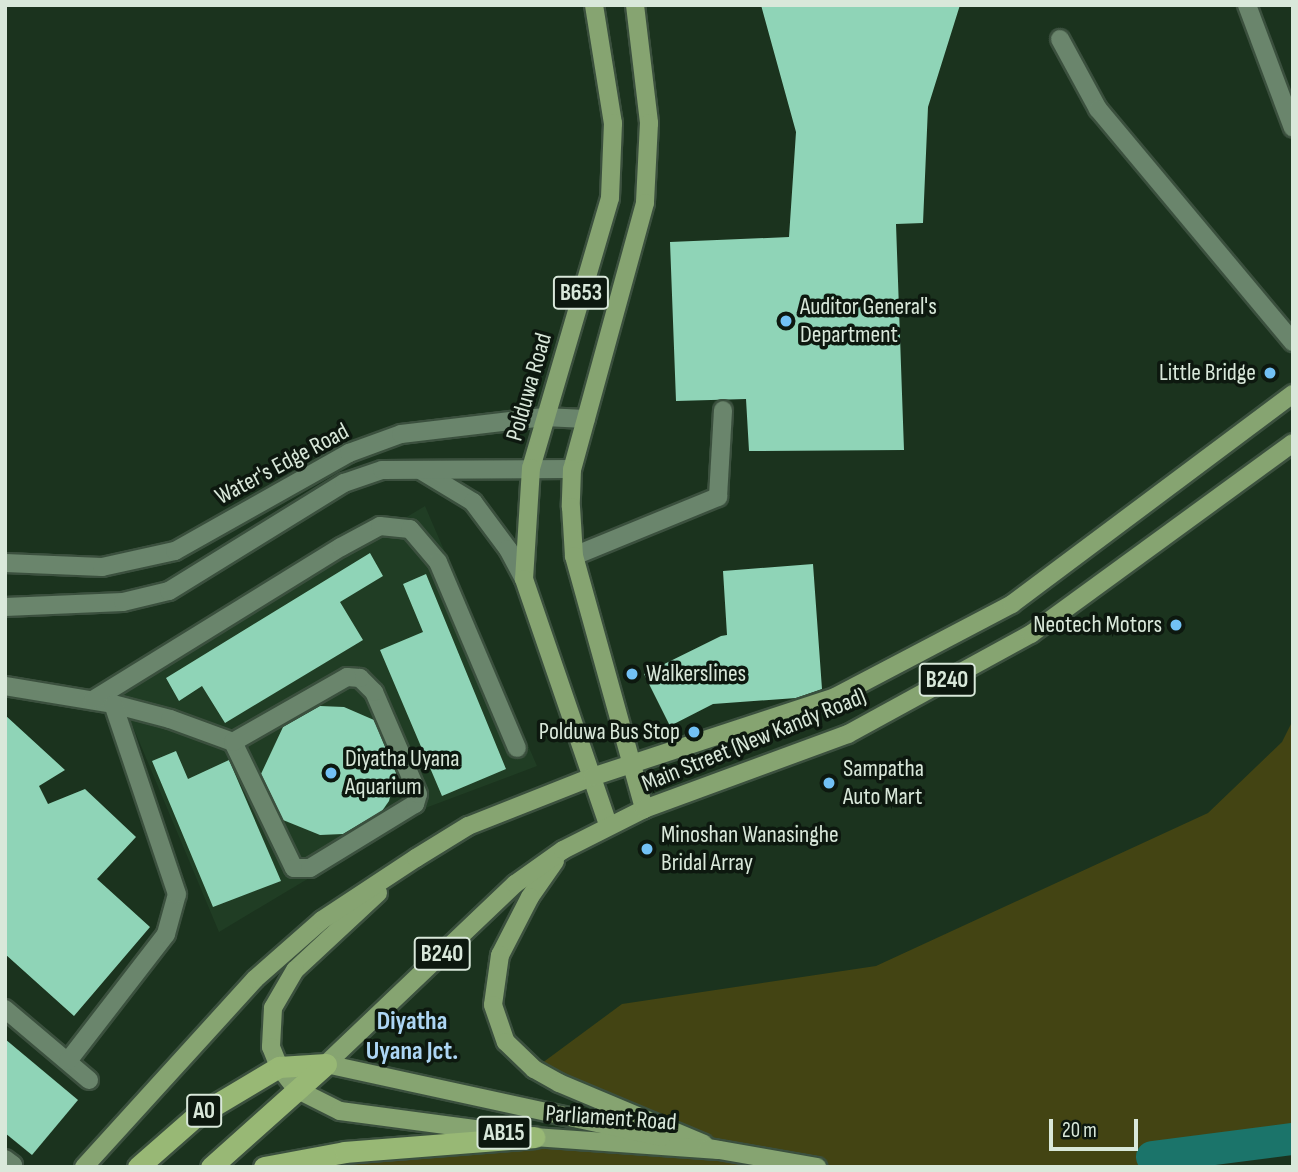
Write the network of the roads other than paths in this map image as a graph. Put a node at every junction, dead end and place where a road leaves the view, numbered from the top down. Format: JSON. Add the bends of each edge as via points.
{"nodes":[{"id":1,"x":594,"y":5,"type":"edge"},
{"id":2,"x":635,"y":5,"type":"edge"},
{"id":3,"x":1247,"y":5,"type":"edge"},
{"id":4,"x":1060,"y":39,"type":"dead end"},
{"id":5,"x":1293,"y":128,"type":"edge"},
{"id":6,"x":1293,"y":342,"type":"edge"},
{"id":7,"x":1293,"y":394,"type":"edge"},
{"id":8,"x":723,"y":410,"type":"dead end"},
{"id":9,"x":544,"y":417,"type":"junction"},
{"id":10,"x":586,"y":419,"type":"junction"},
{"id":11,"x":1293,"y":443,"type":"edge"},
{"id":12,"x":531,"y":468,"type":"junction"},
{"id":13,"x":572,"y":469,"type":"junction"},
{"id":14,"x":422,"y":471,"type":"junction"},
{"id":15,"x":574,"y":556,"type":"junction"},
{"id":16,"x":5,"y":563,"type":"edge"},
{"id":17,"x":524,"y":579,"type":"junction"},
{"id":18,"x":5,"y":607,"type":"edge"},
{"id":19,"x":5,"y":686,"type":"edge"},
{"id":20,"x":93,"y":700,"type":"junction"},
{"id":21,"x":113,"y":704,"type":"junction"},
{"id":22,"x":233,"y":742,"type":"junction"},
{"id":23,"x":517,"y":748,"type":"dead end"},
{"id":24,"x":632,"y":764,"type":"junction"},
{"id":25,"x":592,"y":776,"type":"junction"},
{"id":26,"x":644,"y":809,"type":"junction"},
{"id":27,"x":608,"y":825,"type":"junction"},
{"id":28,"x":563,"y":850,"type":"junction"},
{"id":29,"x":416,"y":858,"type":"junction"},
{"id":30,"x":5,"y":1009,"type":"edge"},
{"id":31,"x":68,"y":1062,"type":"junction"},
{"id":32,"x":326,"y":1064,"type":"junction"},
{"id":33,"x":279,"y":1067,"type":"junction"},
{"id":34,"x":89,"y":1080,"type":"dead end"},
{"id":35,"x":296,"y":1090,"type":"junction"},
{"id":36,"x":534,"y":1137,"type":"junction"},
{"id":37,"x":719,"y":1150,"type":"junction"},
{"id":38,"x":5,"y":1158,"type":"edge"},
{"id":39,"x":11,"y":1167,"type":"edge"},
{"id":40,"x":84,"y":1167,"type":"edge"},
{"id":41,"x":138,"y":1167,"type":"edge"},
{"id":42,"x":211,"y":1167,"type":"edge"},
{"id":43,"x":264,"y":1167,"type":"edge"},
{"id":44,"x":817,"y":1167,"type":"edge"}],
"edges":[{"from":1,"to":9,"type":"main road","name":"Polduwa Road","number":"B653","via":[[613,123],[610,198]]},
{"from":2,"to":10,"type":"main road","number":"B653","via":[[649,122],[645,203]]},
{"from":3,"to":5,"type":"street"},
{"from":4,"to":6,"type":"street","via":[[1098,109]]},
{"from":7,"to":24,"type":"main road","name":"Main Street (New Kandy Road)","number":"B240","via":[[1012,604],[835,697]]},
{"from":8,"to":15,"type":"street","via":[[718,497]]},
{"from":9,"to":10,"type":"street","name":"Water's Edge Road"},
{"from":9,"to":12,"type":"main road","name":"Polduwa Road","number":"B653"},
{"from":9,"to":16,"type":"street","name":"Water's Edge Road","via":[[401,434],[349,453],[175,551],[102,567]]},
{"from":10,"to":13,"type":"main road","number":"B653"},
{"from":11,"to":26,"type":"main road","name":"Main Street (New Kandy Road)","number":"B240","via":[[1031,634],[848,734]]},
{"from":12,"to":13,"type":"street","name":"Water's Edge Road"},
{"from":12,"to":14,"type":"street","name":"Water's Edge Road"},
{"from":12,"to":17,"type":"main road","name":"Polduwa Road","number":"B653"},
{"from":13,"to":15,"type":"main road","number":"B653"},
{"from":14,"to":17,"type":"street","via":[[473,502]]},
{"from":14,"to":18,"type":"street","name":"Water's Edge Road","via":[[382,470],[344,483],[169,591],[123,602]]},
{"from":15,"to":24,"type":"main road","number":"B653"},
{"from":17,"to":25,"type":"main road","name":"Polduwa Road","number":"B653"},
{"from":19,"to":20,"type":"street"},
{"from":20,"to":21,"type":"street"},
{"from":20,"to":23,"type":"street","via":[[341,547],[380,526],[410,528],[438,562]]},
{"from":21,"to":22,"type":"street"},
{"from":21,"to":31,"type":"street","via":[[177,894],[166,934]]},
{"from":22,"to":22,"type":"street","via":[[294,868],[310,868],[415,804],[418,794],[374,692],[360,678],[347,677]]},
{"from":24,"to":25,"type":"main road","name":"Main Street (New Kandy Road)","number":"B240"},
{"from":24,"to":26,"type":"main road"},
{"from":25,"to":27,"type":"main road","name":"Polduwa Road"},
{"from":25,"to":29,"type":"main road","name":"Main Street (New Kandy Road)","number":"B240","via":[[468,827]]},
{"from":26,"to":27,"type":"main road","name":"Main Street (New Kandy Road)","number":"B240"},
{"from":27,"to":28,"type":"main road","name":"Main Street (New Kandy Road)","number":"B240"},
{"from":28,"to":32,"type":"main road","name":"Main Street (New Kandy Road)","number":"B240","via":[[515,884]]},
{"from":28,"to":37,"type":"main road","via":[[530,897],[500,955],[494,1005],[506,1042],[534,1069],[559,1083]]},
{"from":29,"to":33,"type":"main road","via":[[295,970],[273,1008],[271,1047]]},
{"from":29,"to":40,"type":"main road","via":[[322,920],[255,979]]},
{"from":30,"to":31,"type":"street"},
{"from":31,"to":34,"type":"street"},
{"from":32,"to":33,"type":"highway","number":"A0"},
{"from":32,"to":35,"type":"highway","number":"A0"},
{"from":32,"to":37,"type":"main road","name":"Parliament Road","number":"AB15"},
{"from":33,"to":35,"type":"main road"},
{"from":33,"to":41,"type":"highway","number":"A0","via":[[195,1117]]},
{"from":35,"to":36,"type":"main road","name":"Parliament Road","number":"AB15","via":[[340,1111]]},
{"from":35,"to":42,"type":"highway","number":"A0"},
{"from":36,"to":37,"type":"main road","name":"Parliament Road","number":"AB15"},
{"from":36,"to":43,"type":"highway","via":[[345,1152]]},
{"from":37,"to":44,"type":"main road","name":"Parliament Road","number":"AB15"},
{"from":38,"to":39,"type":"street"}]}
